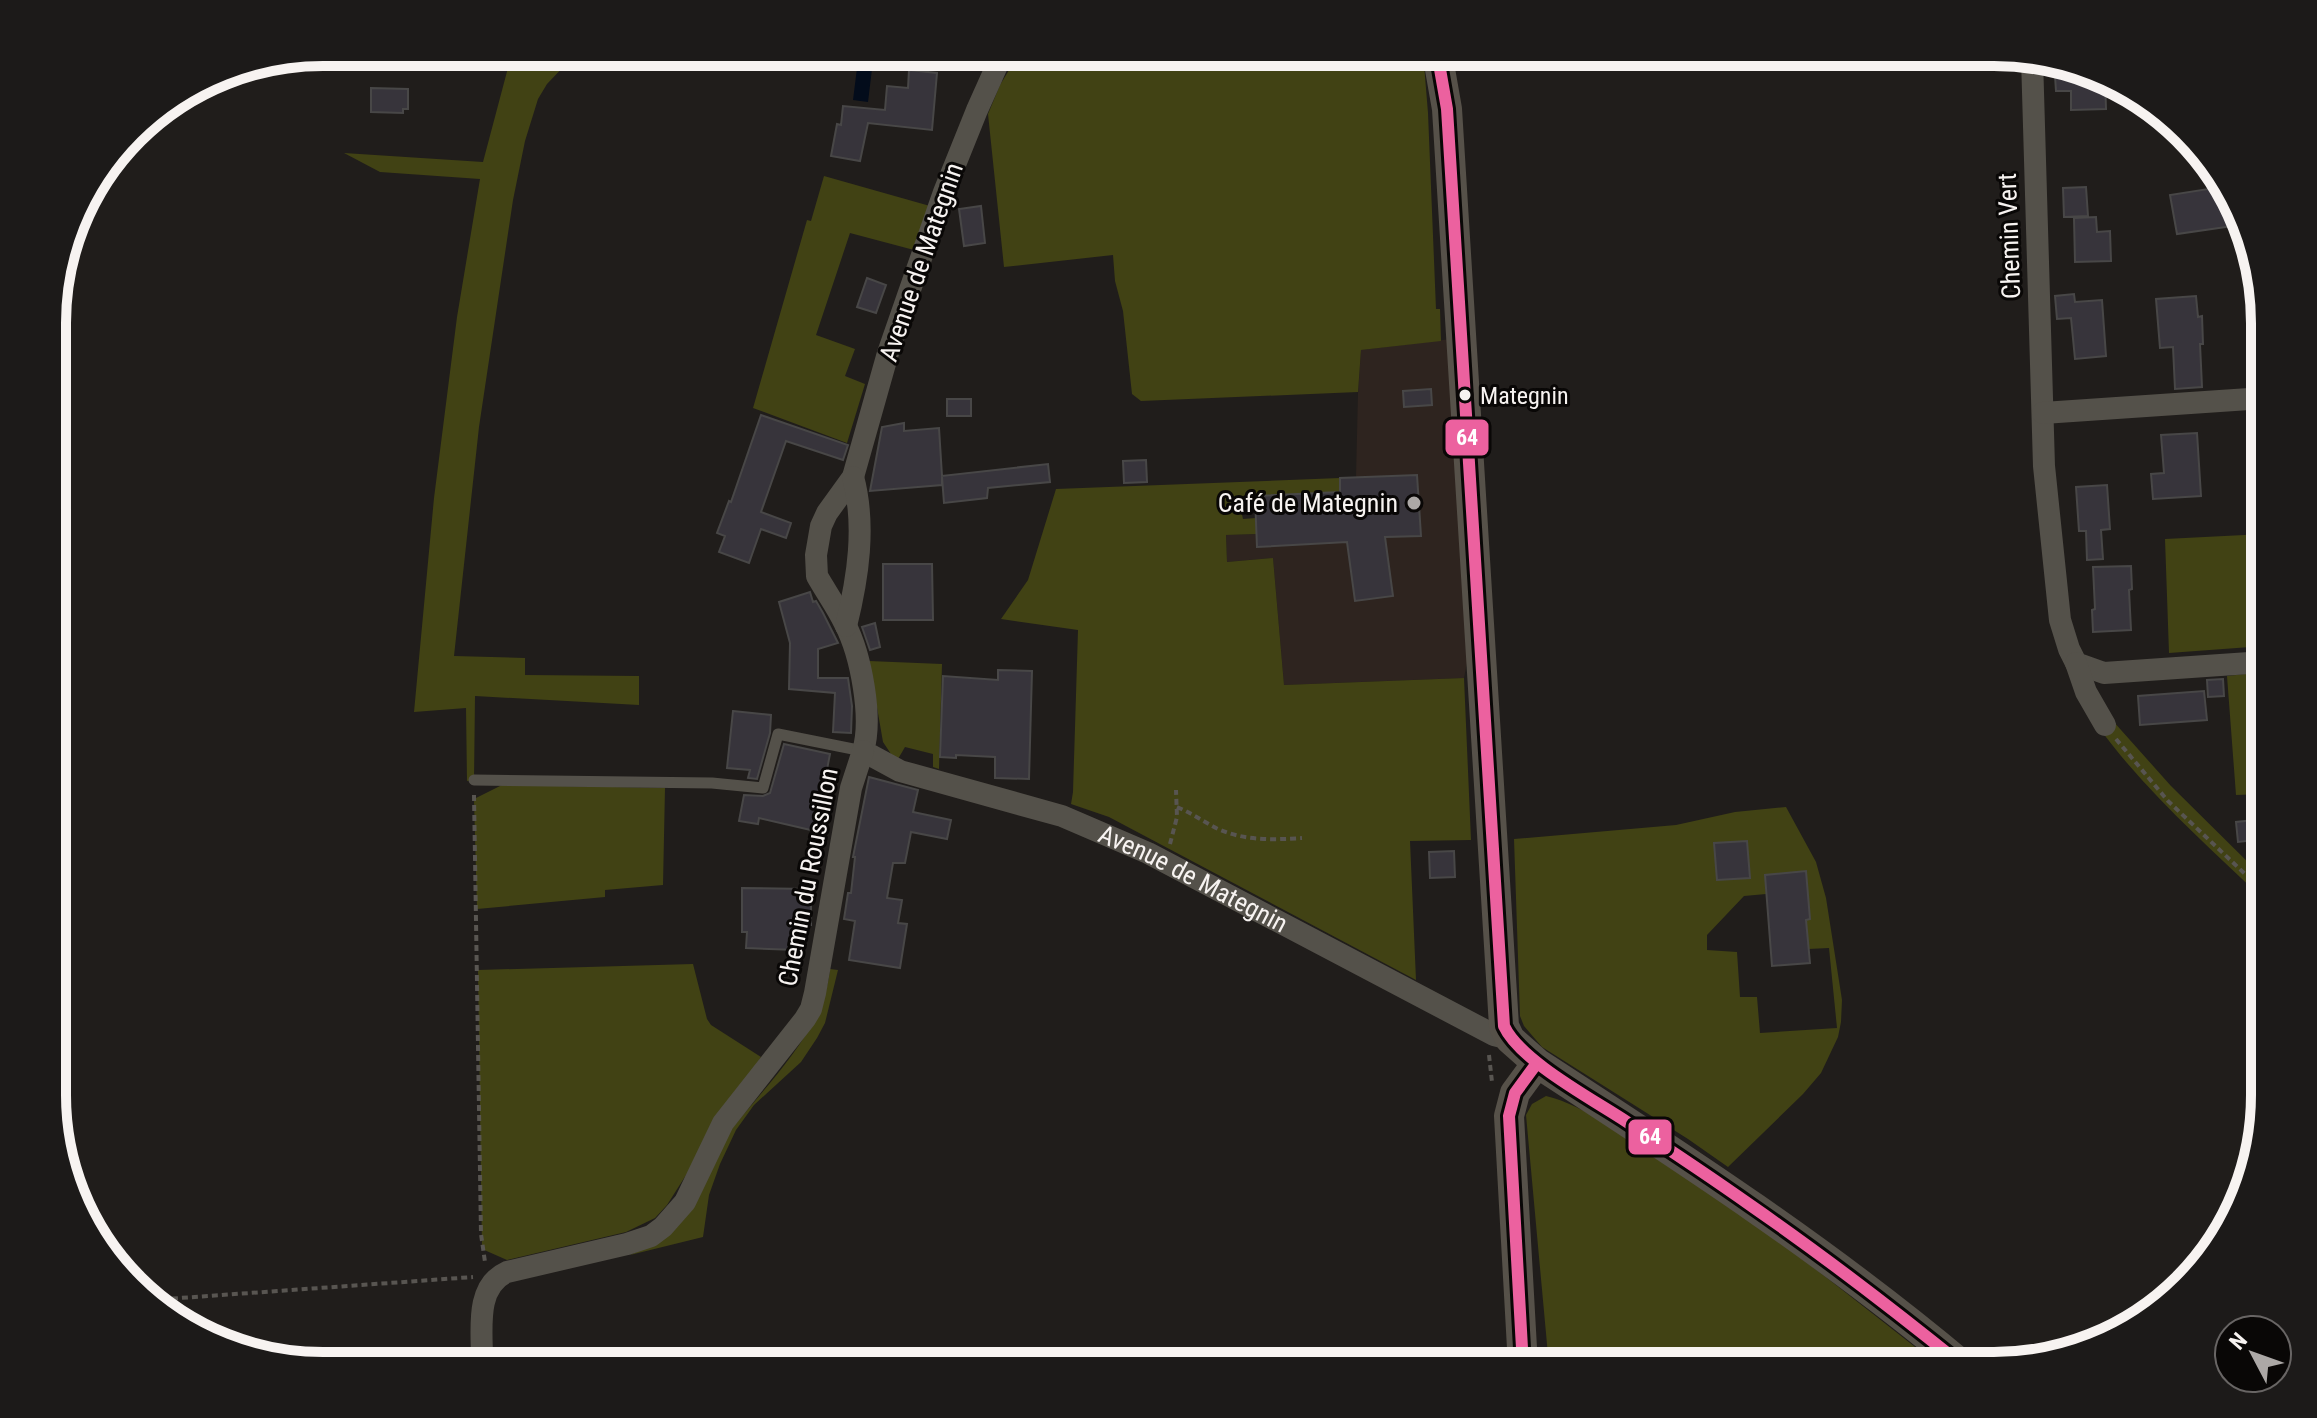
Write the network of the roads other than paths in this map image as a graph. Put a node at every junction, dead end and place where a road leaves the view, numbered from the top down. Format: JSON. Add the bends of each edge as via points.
{"nodes":[{"id":1,"x":997,"y":66,"type":"edge"},
{"id":2,"x":1439,"y":66,"type":"edge"},
{"id":3,"x":1455,"y":66,"type":"edge"},
{"id":4,"x":2032,"y":69,"type":"edge"},
{"id":5,"x":1447,"y":109,"type":"junction"},
{"id":6,"x":2250,"y":399,"type":"edge"},
{"id":7,"x":2043,"y":413,"type":"junction"},
{"id":8,"x":853,"y":477,"type":"junction"},
{"id":9,"x":846,"y":626,"type":"junction"},
{"id":10,"x":2076,"y":663,"type":"junction"},
{"id":11,"x":2250,"y":663,"type":"edge"},
{"id":12,"x":2105,"y":725,"type":"road end"},
{"id":13,"x":863,"y":751,"type":"junction"},
{"id":14,"x":474,"y":780,"type":"road end"},
{"id":15,"x":1510,"y":1039,"type":"junction"},
{"id":16,"x":1537,"y":1063,"type":"junction"},
{"id":17,"x":1522,"y":1351,"type":"edge"},
{"id":18,"x":1944,"y":1351,"type":"edge"},
{"id":19,"x":482,"y":1352,"type":"edge"}],
"edges":[{"from":1,"to":8,"type":"street","name":"Avenue de Mategnin","via":[[944,192],[888,353]]},
{"from":2,"to":5,"type":"main road"},
{"from":3,"to":5,"type":"main road"},
{"from":4,"to":7,"type":"street","name":"Chemin Vert"},
{"from":5,"to":15,"type":"main road","via":[[1501,1012]]},
{"from":6,"to":7,"type":"street"},
{"from":7,"to":10,"type":"street","name":"Chemin Vert","via":[[2060,620]]},
{"from":8,"to":9,"type":"street","name":"Avenue de Mategnin","via":[[860,523]]},
{"from":8,"to":9,"type":"street","name":"Avenue de Mategnin","via":[[827,513],[816,555],[817,576]]},
{"from":9,"to":13,"type":"street","name":"Avenue de Mategnin","via":[[864,688]]},
{"from":10,"to":11,"type":"street","via":[[2104,673]]},
{"from":10,"to":12,"type":"street","name":"Chemin Vert"},
{"from":13,"to":14,"type":"lane","name":"Avenue de Mategnin","via":[[778,734],[763,788]]},
{"from":13,"to":15,"type":"street","name":"Avenue de Mategnin","via":[[900,771],[1062,816],[1165,861]]},
{"from":13,"to":19,"type":"street","name":"Chemin du Roussillon","via":[[851,788],[811,1009],[798,1031],[723,1123],[685,1202],[651,1236],[507,1272],[490,1284]]},
{"from":15,"to":16,"type":"main road"},
{"from":16,"to":17,"type":"main road","via":[[1515,1093],[1509,1116]]},
{"from":16,"to":18,"type":"main road","via":[[1757,1209]]}]}
